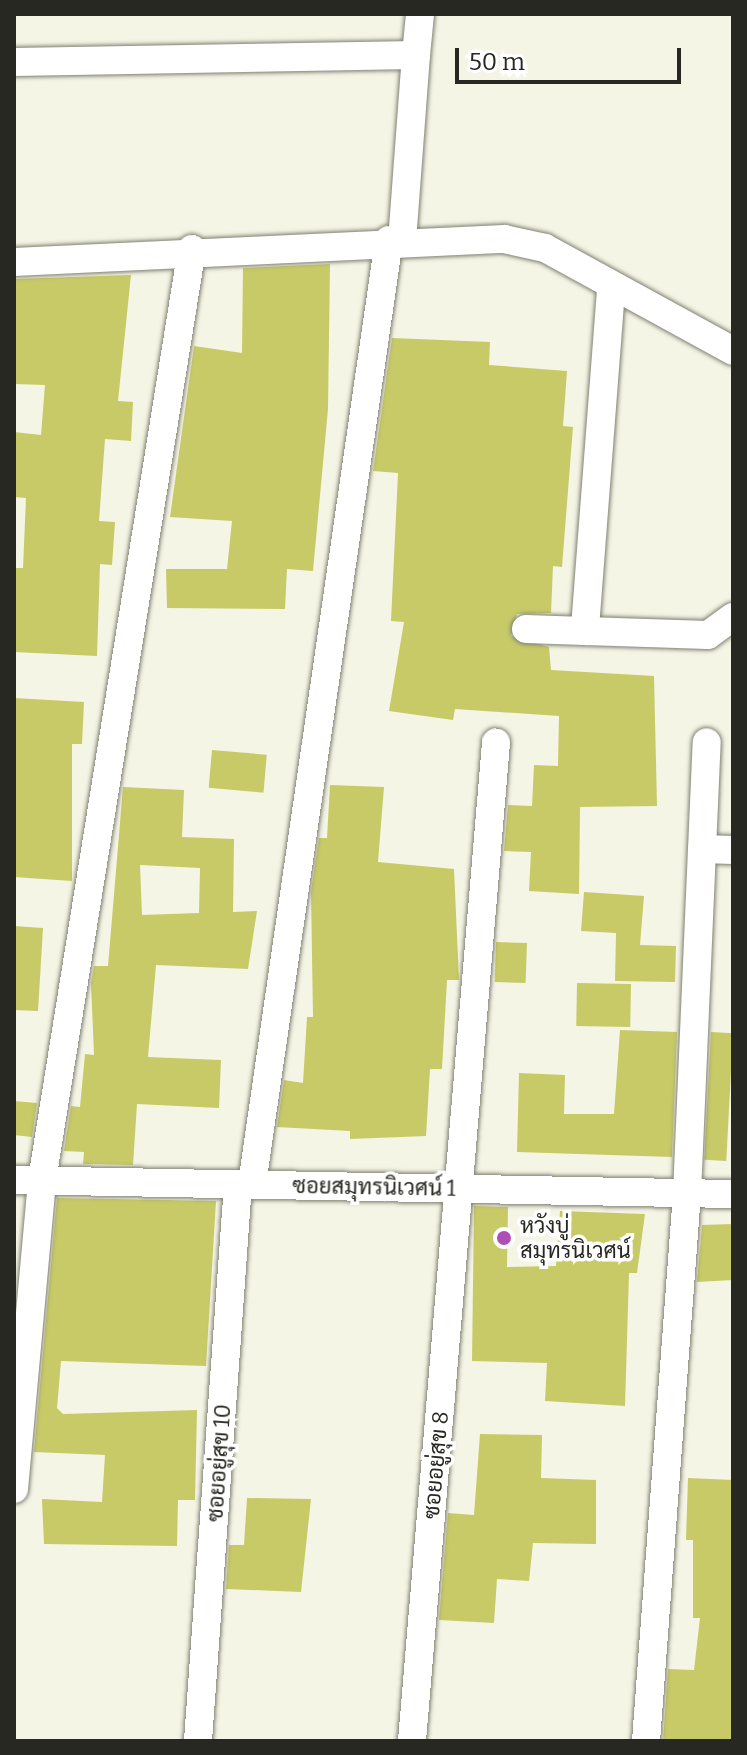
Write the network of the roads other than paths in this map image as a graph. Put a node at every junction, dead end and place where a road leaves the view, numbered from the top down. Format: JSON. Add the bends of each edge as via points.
{"nodes":[{"id":1,"x":420,"y":14,"type":"edge"},
{"id":2,"x":416,"y":55,"type":"junction"},
{"id":3,"x":14,"y":62,"type":"edge"},
{"id":4,"x":395,"y":240,"type":"junction"},
{"id":5,"x":192,"y":249,"type":"junction"},
{"id":6,"x":14,"y":262,"type":"edge"},
{"id":7,"x":611,"y":290,"type":"junction"},
{"id":8,"x":733,"y":351,"type":"edge"},
{"id":9,"x":733,"y":617,"type":"edge"},
{"id":10,"x":526,"y":629,"type":"dead end"},
{"id":11,"x":585,"y":631,"type":"junction"},
{"id":12,"x":707,"y":742,"type":"dead end"},
{"id":13,"x":496,"y":743,"type":"dead end"},
{"id":14,"x":702,"y":849,"type":"junction"},
{"id":15,"x":733,"y":850,"type":"edge"},
{"id":16,"x":28,"y":1180,"type":"edge"},
{"id":17,"x":245,"y":1184,"type":"junction"},
{"id":18,"x":460,"y":1188,"type":"junction"},
{"id":19,"x":687,"y":1193,"type":"junction"},
{"id":20,"x":733,"y":1194,"type":"edge"},
{"id":21,"x":14,"y":1489,"type":"edge"},
{"id":22,"x":198,"y":1741,"type":"edge"},
{"id":23,"x":412,"y":1741,"type":"edge"},
{"id":24,"x":646,"y":1741,"type":"edge"}],
"edges":[{"from":1,"to":2,"type":"street","name":"ซอยอยู่สุข 10"},
{"from":2,"to":3,"type":"street"},
{"from":2,"to":4,"type":"street","name":"ซอยอยู่สุข 10"},
{"from":4,"to":5,"type":"street"},
{"from":4,"to":7,"type":"street","via":[[504,239],[545,248]]},
{"from":4,"to":17,"type":"street","name":"ซอยอยู่สุข 10"},
{"from":5,"to":6,"type":"street"},
{"from":5,"to":16,"type":"street"},
{"from":7,"to":8,"type":"street"},
{"from":7,"to":11,"type":"street"},
{"from":9,"to":11,"type":"street","via":[[708,635]]},
{"from":10,"to":11,"type":"street"},
{"from":12,"to":14,"type":"street"},
{"from":13,"to":18,"type":"street","name":"ซอยอยู่สุข 8"},
{"from":14,"to":15,"type":"street"},
{"from":14,"to":19,"type":"street"},
{"from":16,"to":17,"type":"street","name":"ซอยสมุทรนิเวศน์ 1"},
{"from":16,"to":21,"type":"street"},
{"from":17,"to":18,"type":"street","name":"ซอยสมุทรนิเวศน์ 1"},
{"from":17,"to":22,"type":"street","name":"ซอยอยู่สุข 10"},
{"from":18,"to":19,"type":"street","name":"ซอยสมุทรนิเวศน์ 1"},
{"from":18,"to":23,"type":"street","name":"ซอยอยู่สุข 8"},
{"from":19,"to":20,"type":"street","name":"ซอยสมุทรนิเวศน์ 1"},
{"from":19,"to":24,"type":"street"}]}
